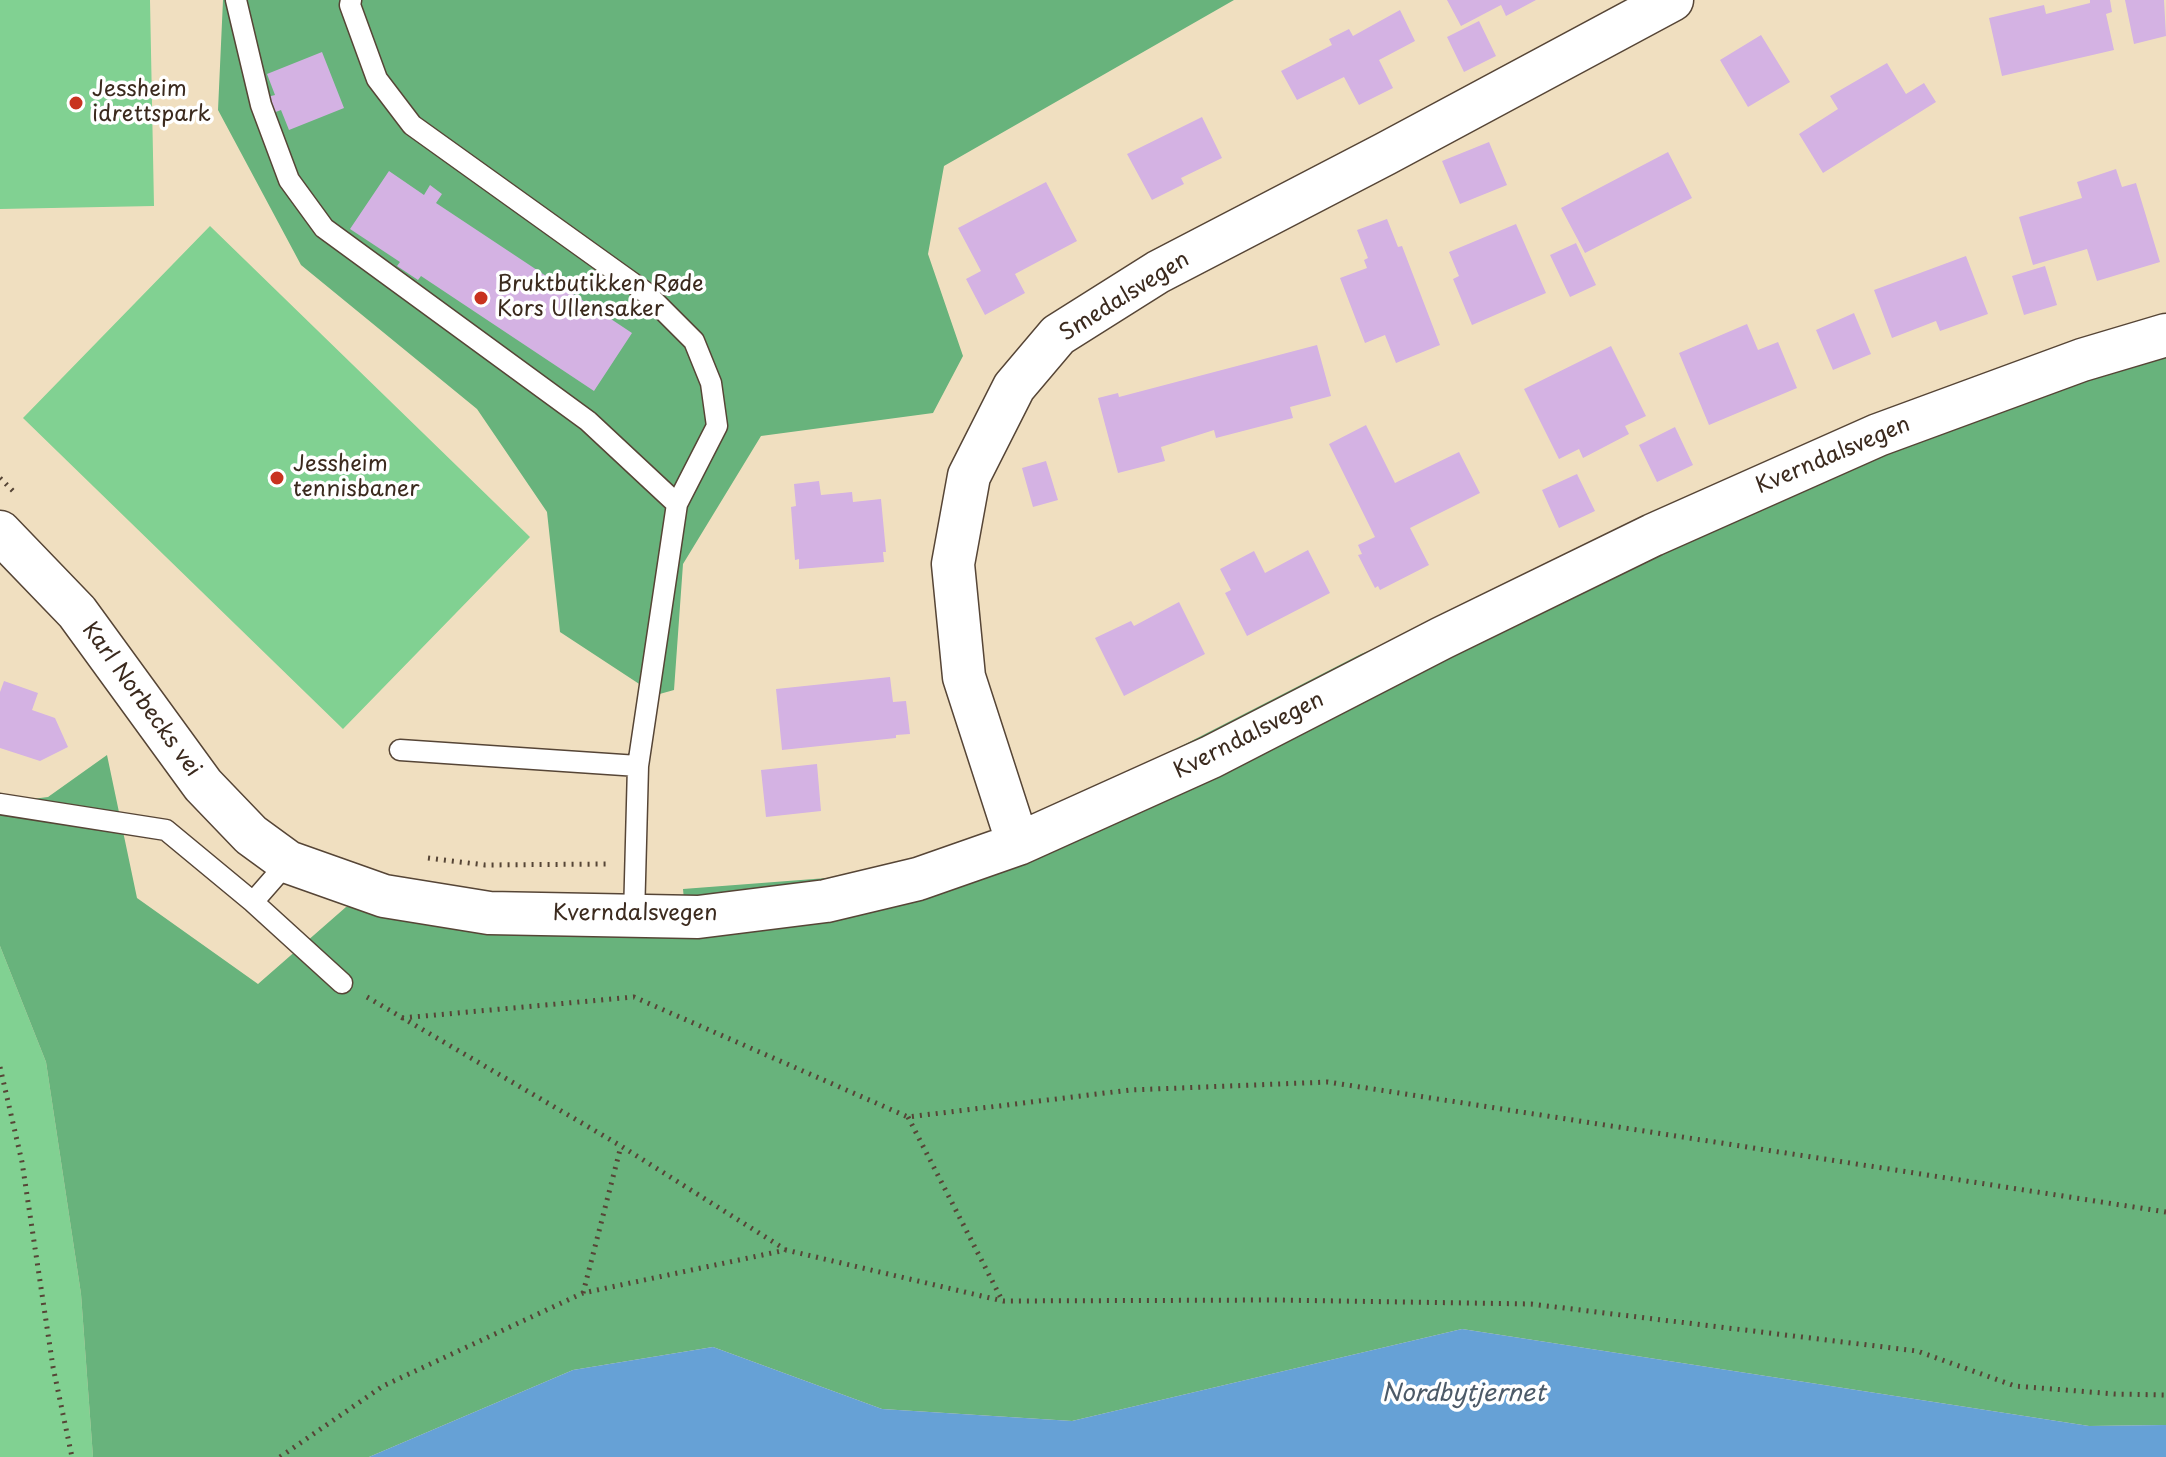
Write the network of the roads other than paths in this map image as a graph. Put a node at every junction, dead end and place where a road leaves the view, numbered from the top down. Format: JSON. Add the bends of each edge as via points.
{"nodes":[{"id":1,"x":236,"y":0,"type":"edge"},
{"id":2,"x":351,"y":0,"type":"edge"},
{"id":3,"x":1672,"y":0,"type":"edge"},
{"id":4,"x":2166,"y":335,"type":"edge"},
{"id":5,"x":677,"y":504,"type":"junction"},
{"id":6,"x":13,"y":518,"type":"edge"},
{"id":7,"x":400,"y":750,"type":"dead end"},
{"id":8,"x":638,"y":766,"type":"junction"},
{"id":9,"x":0,"y":804,"type":"edge"},
{"id":10,"x":1018,"y":844,"type":"junction"},
{"id":11,"x":288,"y":862,"type":"junction"},
{"id":12,"x":253,"y":902,"type":"junction"},
{"id":13,"x":634,"y":917,"type":"junction"},
{"id":14,"x":342,"y":983,"type":"road end"}],
"edges":[{"from":1,"to":5,"type":"lane","via":[[261,105],[289,180],[324,228],[588,421]]},
{"from":2,"to":5,"type":"lane","via":[[377,79],[412,125],[645,292],[694,341],[711,383],[717,426]]},
{"from":3,"to":10,"type":"street","name":"Smedalsvegen","via":[[1158,272],[1058,335],[1014,387],[969,476],[953,564],[964,677]]},
{"from":4,"to":10,"type":"street","name":"Kverndalsvegen","via":[[1878,435],[1653,535],[1211,757]]},
{"from":5,"to":8,"type":"lane"},
{"from":6,"to":11,"type":"street","name":"Karl Norbecks vei","via":[[203,785],[251,835]]},
{"from":7,"to":8,"type":"lane"},
{"from":8,"to":13,"type":"lane"},
{"from":9,"to":12,"type":"lane","via":[[166,830]]},
{"from":10,"to":13,"type":"street","name":"Kverndalsvegen","via":[[918,879],[826,901],[698,917]]},
{"from":11,"to":12,"type":"lane"},
{"from":11,"to":13,"type":"street","name":"Kverndalsvegen","via":[[384,896],[489,913]]},
{"from":12,"to":14,"type":"lane"}]}
